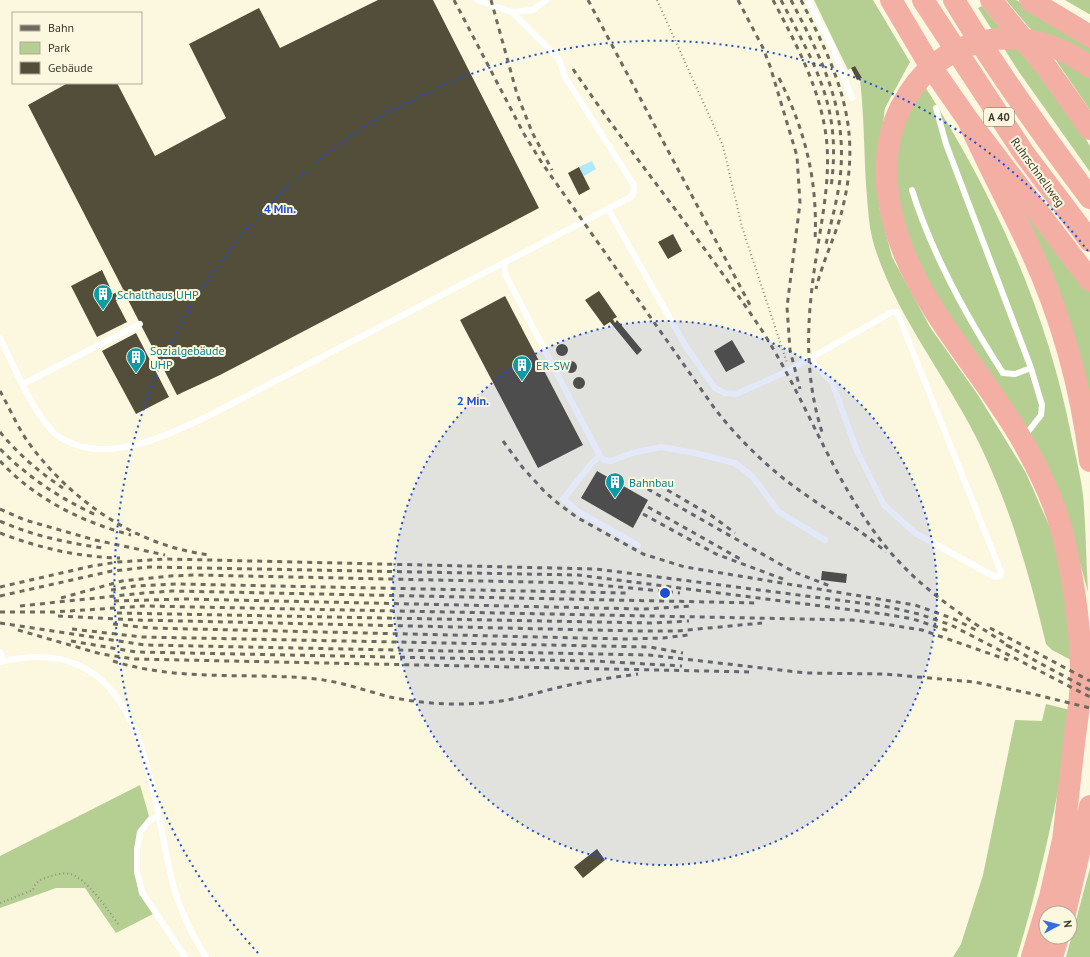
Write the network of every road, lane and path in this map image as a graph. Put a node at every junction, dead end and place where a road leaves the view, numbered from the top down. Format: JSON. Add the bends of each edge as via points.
{"nodes":[{"id":1,"x":477,"y":0,"type":"edge"},
{"id":2,"x":546,"y":0,"type":"edge"},
{"id":3,"x":657,"y":0,"type":"edge"},
{"id":4,"x":808,"y":0,"type":"edge"},
{"id":5,"x":891,"y":0,"type":"edge"},
{"id":6,"x":923,"y":0,"type":"edge"},
{"id":7,"x":954,"y":0,"type":"edge"},
{"id":8,"x":991,"y":0,"type":"edge"},
{"id":9,"x":1030,"y":0,"type":"edge"},
{"id":10,"x":512,"y":12,"type":"junction"},
{"id":11,"x":1090,"y":36,"type":"edge"},
{"id":12,"x":1090,"y":67,"type":"edge"},
{"id":13,"x":852,"y":98,"type":"dead end"},
{"id":14,"x":936,"y":108,"type":"dead end"},
{"id":15,"x":968,"y":120,"type":"junction"},
{"id":16,"x":1090,"y":129,"type":"edge"},
{"id":17,"x":912,"y":190,"type":"dead end"},
{"id":18,"x":1090,"y":198,"type":"edge"},
{"id":19,"x":608,"y":209,"type":"junction"},
{"id":20,"x":1090,"y":241,"type":"edge"},
{"id":21,"x":505,"y":262,"type":"junction"},
{"id":22,"x":1090,"y":280,"type":"edge"},
{"id":23,"x":140,"y":324,"type":"dead end"},
{"id":24,"x":0,"y":338,"type":"edge"},
{"id":25,"x":808,"y":358,"type":"junction"},
{"id":26,"x":1031,"y":368,"type":"junction"},
{"id":27,"x":790,"y":369,"type":"junction"},
{"id":28,"x":23,"y":384,"type":"junction"},
{"id":29,"x":1022,"y":440,"type":"junction"},
{"id":30,"x":600,"y":456,"type":"junction"},
{"id":31,"x":1090,"y":462,"type":"edge"},
{"id":32,"x":825,"y":540,"type":"dead end"},
{"id":33,"x":638,"y":545,"type":"dead end"},
{"id":34,"x":0,"y":652,"type":"edge"},
{"id":35,"x":2,"y":661,"type":"edge"},
{"id":36,"x":1090,"y":697,"type":"edge"},
{"id":37,"x":1090,"y":806,"type":"edge"},
{"id":38,"x":160,"y":816,"type":"junction"},
{"id":39,"x":1063,"y":841,"type":"junction"},
{"id":40,"x":0,"y":903,"type":"edge"},
{"id":41,"x":1067,"y":905,"type":"edge"},
{"id":42,"x":119,"y":925,"type":"dead end"},
{"id":43,"x":1056,"y":945,"type":"edge"},
{"id":44,"x":185,"y":957,"type":"edge"},
{"id":45,"x":206,"y":957,"type":"edge"},
{"id":46,"x":1032,"y":957,"type":"edge"},
{"id":47,"x":1052,"y":957,"type":"edge"}],
"edges":[{"from":1,"to":10,"type":"lane"},
{"from":2,"to":10,"type":"lane","via":[[533,10]]},
{"from":3,"to":27,"type":"path","via":[[723,146],[742,227]]},
{"from":4,"to":13,"type":"lane","via":[[832,46]]},
{"from":5,"to":15,"type":"highway","via":[[929,64]]},
{"from":6,"to":20,"type":"highway","name":"Ruhrschnellweg","number":"A 40","via":[[1023,152]]},
{"from":7,"to":18,"type":"highway","number":"A 40","via":[[1047,141]]},
{"from":8,"to":16,"type":"highway","via":[[1051,73]]},
{"from":9,"to":11,"type":"highway"},
{"from":10,"to":19,"type":"lane","via":[[559,59],[565,77],[634,185],[633,195]]},
{"from":12,"to":29,"type":"highway","via":[[1064,51],[1039,41],[1013,38],[973,44],[950,53],[926,71],[907,96],[893,125],[887,149],[889,202],[900,247],[913,276],[938,318]]},
{"from":14,"to":26,"type":"lane","via":[[946,144]]},
{"from":15,"to":22,"type":"highway"},
{"from":15,"to":31,"type":"highway","via":[[985,160],[1027,241],[1056,317],[1080,402]]},
{"from":17,"to":26,"type":"lane","via":[[924,226],[963,306],[1003,372],[1015,374]]},
{"from":19,"to":21,"type":"lane"},
{"from":19,"to":27,"type":"lane","via":[[685,344],[715,388],[725,393],[736,394]]},
{"from":21,"to":28,"type":"lane","via":[[162,438],[112,449],[74,445],[55,435],[35,407]]},
{"from":21,"to":30,"type":"lane","via":[[505,274]]},
{"from":23,"to":28,"type":"lane"},
{"from":24,"to":28,"type":"lane"},
{"from":25,"to":25,"type":"lane","via":[[832,382],[857,450],[884,505],[915,533],[995,577],[1000,576],[1001,572],[897,312],[892,312]]},
{"from":25,"to":27,"type":"lane"},
{"from":26,"to":29,"type":"lane","via":[[1042,405],[1041,415]]},
{"from":29,"to":39,"type":"highway","via":[[1057,514],[1064,538],[1079,621],[1081,676]]},
{"from":30,"to":32,"type":"lane","via":[[604,460],[611,460],[661,447],[735,463],[752,476],[779,512]]},
{"from":30,"to":33,"type":"lane","via":[[563,499],[578,512]]},
{"from":34,"to":35,"type":"lane"},
{"from":35,"to":38,"type":"lane","via":[[28,657],[68,662],[84,668],[112,690],[127,711],[140,741]]},
{"from":36,"to":39,"type":"highway"},
{"from":37,"to":41,"type":"highway"},
{"from":38,"to":44,"type":"lane","via":[[149,821],[140,832],[137,872],[142,892]]},
{"from":38,"to":45,"type":"lane","via":[[174,889],[191,933]]},
{"from":39,"to":46,"type":"highway"},
{"from":40,"to":42,"type":"path","via":[[33,890],[37,882],[46,877],[70,874],[88,886]]},
{"from":43,"to":47,"type":"highway"}]}
